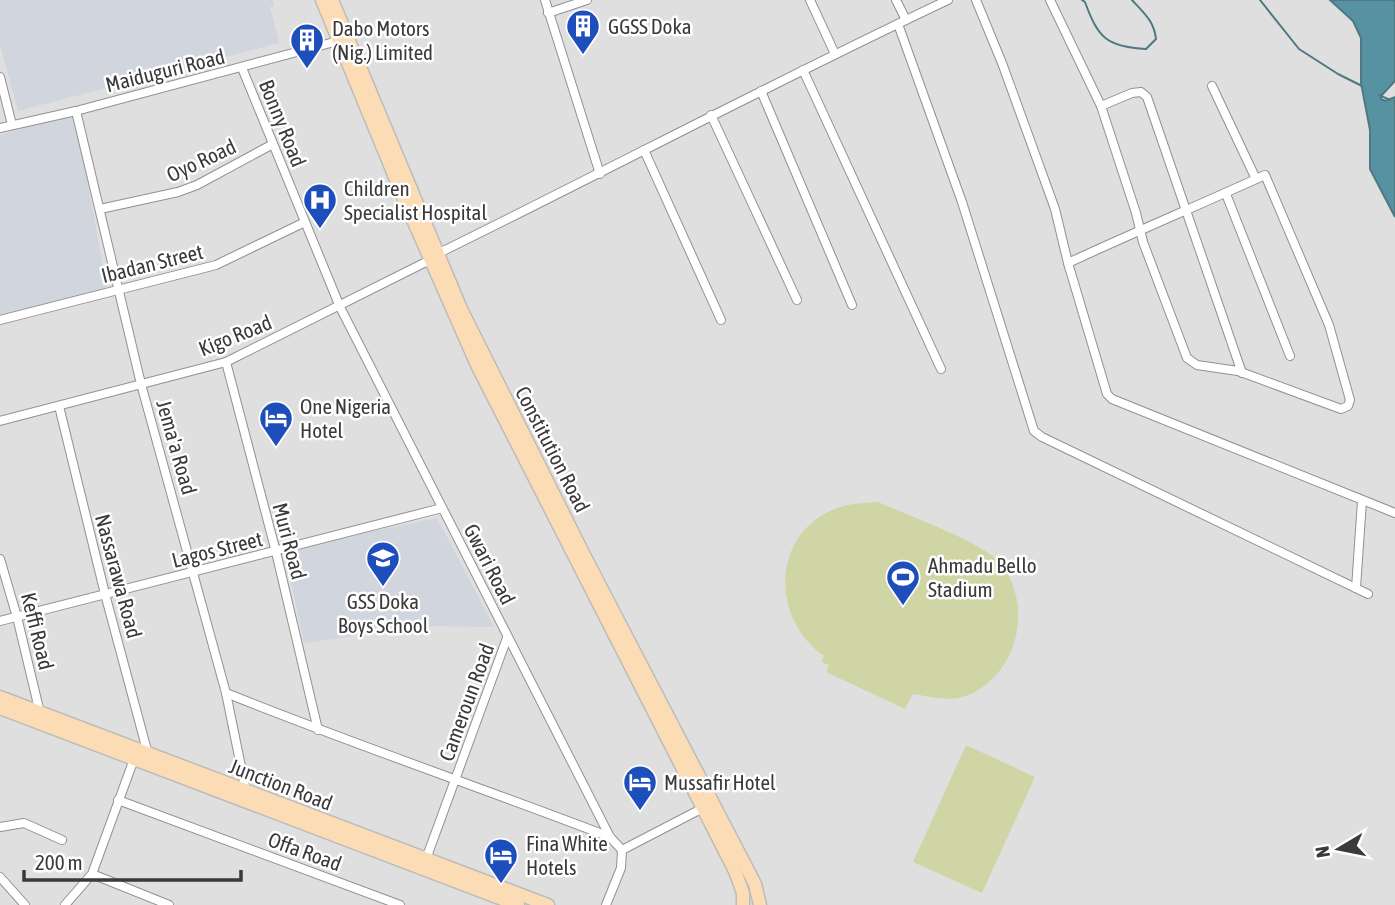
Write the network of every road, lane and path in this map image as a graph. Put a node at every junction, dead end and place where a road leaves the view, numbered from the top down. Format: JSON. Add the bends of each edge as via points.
{"nodes":[{"id":1,"x":322,"y":0,"type":"edge"},
{"id":2,"x":332,"y":0,"type":"edge"},
{"id":3,"x":545,"y":0,"type":"edge"},
{"id":4,"x":587,"y":0,"type":"edge"},
{"id":5,"x":810,"y":0,"type":"edge"},
{"id":6,"x":896,"y":0,"type":"edge"},
{"id":7,"x":948,"y":0,"type":"edge"},
{"id":8,"x":976,"y":0,"type":"edge"},
{"id":9,"x":1050,"y":0,"type":"edge"},
{"id":10,"x":548,"y":13,"type":"junction"},
{"id":11,"x":902,"y":22,"type":"junction"},
{"id":12,"x":338,"y":41,"type":"junction"},
{"id":13,"x":835,"y":54,"type":"junction"},
{"id":14,"x":242,"y":68,"type":"junction"},
{"id":15,"x":803,"y":70,"type":"junction"},
{"id":16,"x":0,"y":77,"type":"edge"},
{"id":17,"x":1212,"y":86,"type":"dead end"},
{"id":18,"x":761,"y":91,"type":"junction"},
{"id":19,"x":1101,"y":106,"type":"junction"},
{"id":20,"x":76,"y":111,"type":"junction"},
{"id":21,"x":711,"y":115,"type":"junction"},
{"id":22,"x":12,"y":125,"type":"junction"},
{"id":23,"x":0,"y":128,"type":"edge"},
{"id":24,"x":273,"y":144,"type":"junction"},
{"id":25,"x":644,"y":150,"type":"junction"},
{"id":26,"x":600,"y":174,"type":"junction"},
{"id":27,"x":1256,"y":179,"type":"junction"},
{"id":28,"x":1226,"y":194,"type":"junction"},
{"id":29,"x":100,"y":209,"type":"junction"},
{"id":30,"x":1186,"y":211,"type":"junction"},
{"id":31,"x":305,"y":222,"type":"junction"},
{"id":32,"x":1139,"y":230,"type":"junction"},
{"id":33,"x":434,"y":257,"type":"junction"},
{"id":34,"x":1068,"y":263,"type":"junction"},
{"id":35,"x":120,"y":289,"type":"junction"},
{"id":36,"x":797,"y":300,"type":"dead end"},
{"id":37,"x":852,"y":305,"type":"dead end"},
{"id":38,"x":340,"y":307,"type":"junction"},
{"id":39,"x":0,"y":320,"type":"edge"},
{"id":40,"x":721,"y":320,"type":"dead end"},
{"id":41,"x":1290,"y":356,"type":"dead end"},
{"id":42,"x":226,"y":362,"type":"junction"},
{"id":43,"x":941,"y":369,"type":"dead end"},
{"id":44,"x":1242,"y":373,"type":"junction"},
{"id":45,"x":141,"y":384,"type":"junction"},
{"id":46,"x":59,"y":406,"type":"junction"},
{"id":47,"x":0,"y":421,"type":"edge"},
{"id":48,"x":1362,"y":501,"type":"junction"},
{"id":49,"x":442,"y":508,"type":"junction"},
{"id":50,"x":1395,"y":513,"type":"edge"},
{"id":51,"x":276,"y":552,"type":"junction"},
{"id":52,"x":0,"y":559,"type":"edge"},
{"id":53,"x":194,"y":573,"type":"junction"},
{"id":54,"x":1356,"y":588,"type":"junction"},
{"id":55,"x":105,"y":594,"type":"junction"},
{"id":56,"x":1368,"y":594,"type":"dead end"},
{"id":57,"x":17,"y":617,"type":"junction"},
{"id":58,"x":0,"y":621,"type":"edge"},
{"id":59,"x":507,"y":638,"type":"junction"},
{"id":60,"x":626,"y":646,"type":"junction"},
{"id":61,"x":226,"y":693,"type":"junction"},
{"id":62,"x":0,"y":698,"type":"edge"},
{"id":63,"x":0,"y":708,"type":"edge"},
{"id":64,"x":40,"y":713,"type":"junction"},
{"id":65,"x":318,"y":730,"type":"junction"},
{"id":66,"x":148,"y":754,"type":"junction"},
{"id":67,"x":134,"y":760,"type":"junction"},
{"id":68,"x":457,"y":778,"type":"junction"},
{"id":69,"x":246,"y":791,"type":"junction"},
{"id":70,"x":118,"y":800,"type":"junction"},
{"id":71,"x":703,"y":808,"type":"junction"},
{"id":72,"x":0,"y":827,"type":"edge"},
{"id":73,"x":610,"y":837,"type":"junction"},
{"id":74,"x":62,"y":840,"type":"dead end"},
{"id":75,"x":622,"y":850,"type":"junction"},
{"id":76,"x":426,"y":859,"type":"junction"},
{"id":77,"x":92,"y":874,"type":"junction"},
{"id":78,"x":0,"y":877,"type":"edge"},
{"id":79,"x":166,"y":904,"type":"edge"},
{"id":80,"x":25,"y":905,"type":"edge"},
{"id":81,"x":65,"y":905,"type":"edge"},
{"id":82,"x":400,"y":905,"type":"edge"},
{"id":83,"x":518,"y":905,"type":"edge"},
{"id":84,"x":548,"y":905,"type":"edge"},
{"id":85,"x":606,"y":905,"type":"edge"},
{"id":86,"x":743,"y":905,"type":"edge"},
{"id":87,"x":760,"y":905,"type":"edge"}],
"edges":[{"from":1,"to":12,"type":"main road","name":"Constitution Road"},
{"from":2,"to":33,"type":"main road","name":"Constitution Road"},
{"from":3,"to":10,"type":"street"},
{"from":4,"to":10,"type":"street"},
{"from":5,"to":13,"type":"street"},
{"from":6,"to":11,"type":"street"},
{"from":7,"to":11,"type":"street","name":"Kigo Road"},
{"from":8,"to":34,"type":"street","via":[[1047,186]]},
{"from":9,"to":19,"type":"street"},
{"from":10,"to":26,"type":"street"},
{"from":11,"to":13,"type":"street","name":"Kigo Road"},
{"from":11,"to":54,"type":"street","via":[[1034,430]]},
{"from":12,"to":14,"type":"street","name":"Maiduguri Road"},
{"from":12,"to":33,"type":"main road","name":"Constitution Road"},
{"from":13,"to":15,"type":"street","name":"Kigo Road"},
{"from":14,"to":20,"type":"street","name":"Maiduguri Road"},
{"from":14,"to":24,"type":"street","name":"Bonny Road"},
{"from":15,"to":18,"type":"street","name":"Kigo Road"},
{"from":15,"to":43,"type":"street"},
{"from":16,"to":22,"type":"street"},
{"from":17,"to":27,"type":"street"},
{"from":18,"to":21,"type":"street","name":"Kigo Road"},
{"from":18,"to":37,"type":"street"},
{"from":19,"to":30,"type":"street","via":[[1132,93],[1147,97]]},
{"from":19,"to":32,"type":"street"},
{"from":20,"to":22,"type":"street","name":"Maiduguri Road"},
{"from":20,"to":29,"type":"street","name":"Jema'a Road"},
{"from":21,"to":25,"type":"street","name":"Kigo Road"},
{"from":21,"to":36,"type":"street"},
{"from":22,"to":23,"type":"street","name":"Maiduguri Road"},
{"from":24,"to":29,"type":"street","name":"Oyo Road","via":[[197,185]]},
{"from":24,"to":31,"type":"street","name":"Bonny Road"},
{"from":25,"to":26,"type":"street","name":"Kigo Road"},
{"from":25,"to":40,"type":"street"},
{"from":26,"to":33,"type":"street","name":"Kigo Road"},
{"from":27,"to":28,"type":"street"},
{"from":27,"to":44,"type":"street","via":[[1265,175],[1329,325],[1350,400],[1341,410]]},
{"from":28,"to":30,"type":"street"},
{"from":28,"to":41,"type":"street"},
{"from":29,"to":35,"type":"street","name":"Jema'a Road"},
{"from":30,"to":32,"type":"street"},
{"from":30,"to":44,"type":"street"},
{"from":31,"to":35,"type":"street","name":"Ibadan Street","via":[[216,265]]},
{"from":31,"to":38,"type":"street","name":"Bonny Road"},
{"from":32,"to":34,"type":"street"},
{"from":32,"to":44,"type":"street","via":[[1186,358],[1197,365]]},
{"from":33,"to":38,"type":"street","name":"Kigo Road"},
{"from":33,"to":60,"type":"main road","name":"Constitution Road"},
{"from":34,"to":48,"type":"street","via":[[1105,390],[1112,399]]},
{"from":35,"to":39,"type":"street","name":"Ibadan Street"},
{"from":35,"to":45,"type":"street","name":"Jema'a Road"},
{"from":38,"to":42,"type":"street","name":"Kigo Road"},
{"from":38,"to":49,"type":"street","name":"Gwari Road"},
{"from":42,"to":45,"type":"street","name":"Kigo Road"},
{"from":42,"to":51,"type":"street","name":"Muri Road"},
{"from":45,"to":46,"type":"street","name":"Kigo Road"},
{"from":45,"to":53,"type":"street","name":"Jema'a Road"},
{"from":46,"to":47,"type":"street","name":"Kigo Road"},
{"from":46,"to":55,"type":"street","name":"Nassarawa Road"},
{"from":48,"to":50,"type":"street"},
{"from":48,"to":54,"type":"street"},
{"from":49,"to":51,"type":"street","name":"Lagos Street"},
{"from":49,"to":59,"type":"street","name":"Gwari Road"},
{"from":51,"to":53,"type":"street","name":"Lagos Street"},
{"from":51,"to":65,"type":"street","name":"Muri Road"},
{"from":52,"to":57,"type":"street","name":"Keffi Road"},
{"from":53,"to":55,"type":"street","name":"Lagos Street"},
{"from":53,"to":61,"type":"street","name":"Jema'a Road"},
{"from":54,"to":56,"type":"street"},
{"from":55,"to":57,"type":"street","name":"Lagos Street"},
{"from":55,"to":66,"type":"street","name":"Nassarawa Road"},
{"from":57,"to":58,"type":"street","name":"Lagos Street"},
{"from":57,"to":64,"type":"street","name":"Keffi Road"},
{"from":59,"to":68,"type":"street","name":"Cameroun Road"},
{"from":59,"to":73,"type":"street","name":"Gwari Road"},
{"from":60,"to":71,"type":"main road","name":"Constitution Road"},
{"from":60,"to":87,"type":"main road","name":"Constitution Road","via":[[755,884]]},
{"from":61,"to":65,"type":"street","name":"Gwari Road"},
{"from":61,"to":69,"type":"street","name":"Jema'a Road"},
{"from":62,"to":64,"type":"main road","name":"Junction Road"},
{"from":63,"to":67,"type":"main road","name":"Junction Road"},
{"from":64,"to":66,"type":"main road","name":"Junction Road"},
{"from":65,"to":68,"type":"street","name":"Gwari Road"},
{"from":66,"to":69,"type":"main road","name":"Junction Road"},
{"from":67,"to":70,"type":"street"},
{"from":67,"to":83,"type":"main road","name":"Junction Road"},
{"from":68,"to":73,"type":"street","name":"Gwari Road"},
{"from":68,"to":76,"type":"street","name":"Cameroun Road"},
{"from":69,"to":76,"type":"main road","name":"Junction Road"},
{"from":70,"to":77,"type":"street"},
{"from":70,"to":82,"type":"street","name":"Offa Road"},
{"from":71,"to":75,"type":"street"},
{"from":71,"to":86,"type":"main road","name":"Constitution Road","via":[[740,882]]},
{"from":72,"to":74,"type":"street","via":[[24,823]]},
{"from":73,"to":75,"type":"street","name":"Gwari Road"},
{"from":75,"to":85,"type":"street","via":[[621,868]]},
{"from":76,"to":84,"type":"main road","name":"Junction Road"},
{"from":77,"to":79,"type":"street"},
{"from":77,"to":81,"type":"street"},
{"from":78,"to":80,"type":"street"}]}
